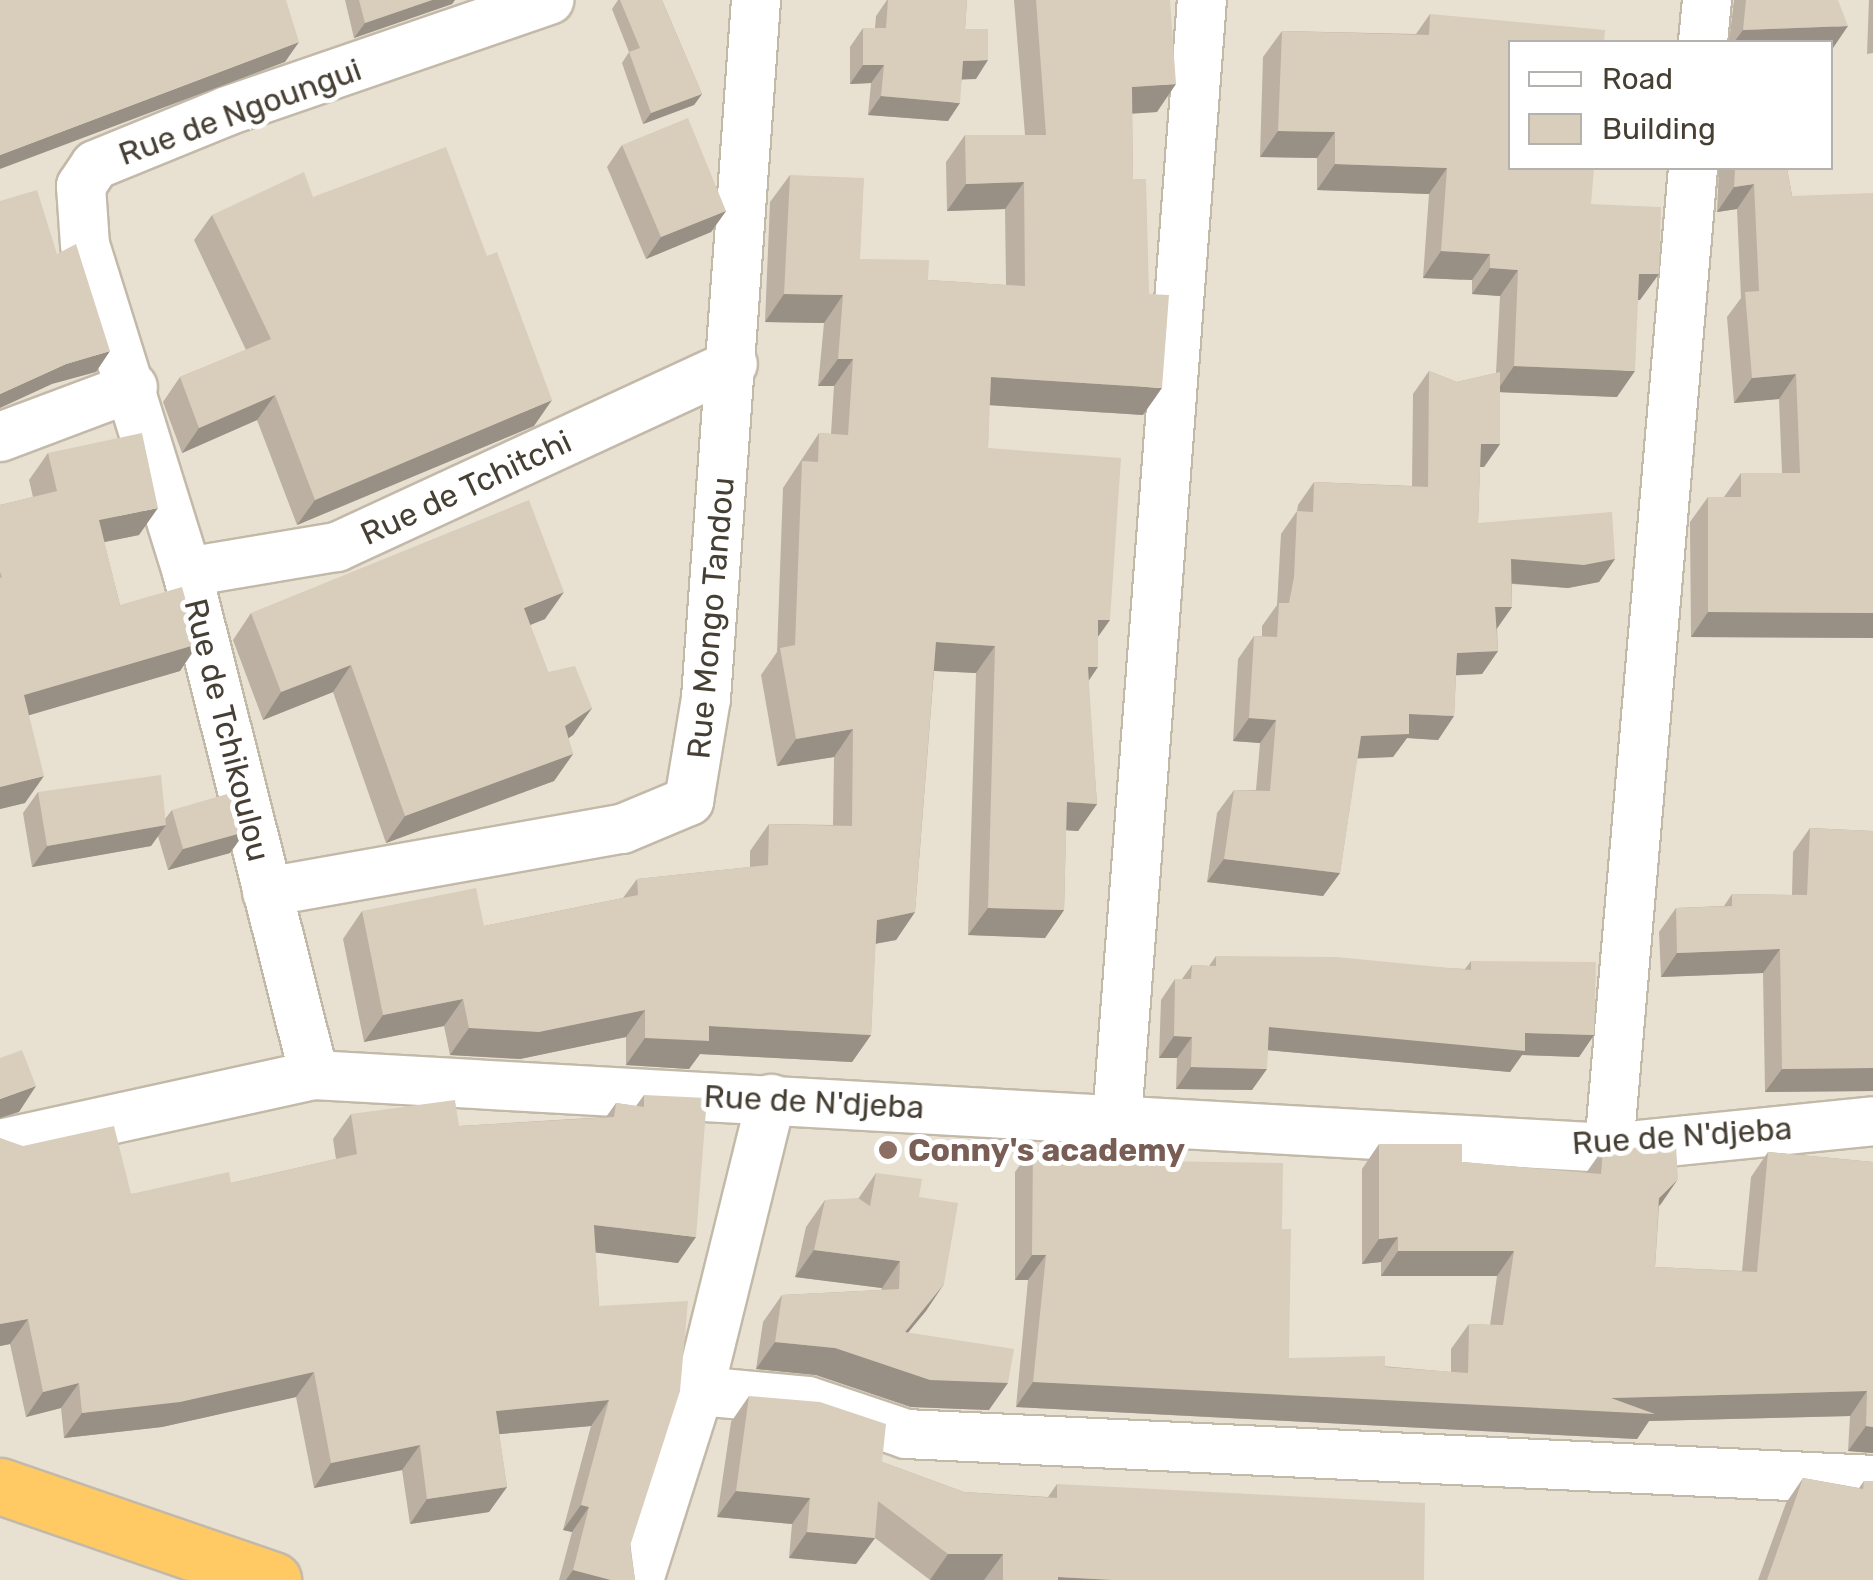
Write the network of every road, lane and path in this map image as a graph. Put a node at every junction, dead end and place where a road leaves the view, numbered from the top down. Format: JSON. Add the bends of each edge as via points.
{"nodes":[{"id":1,"x":549,"y":0,"type":"edge"},
{"id":2,"x":756,"y":0,"type":"edge"},
{"id":3,"x":1202,"y":0,"type":"edge"},
{"id":4,"x":1707,"y":0,"type":"edge"},
{"id":5,"x":1704,"y":40,"type":"edge"},
{"id":6,"x":1693,"y":170,"type":"edge"},
{"id":7,"x":733,"y":364,"type":"junction"},
{"id":8,"x":133,"y":387,"type":"junction"},
{"id":9,"x":0,"y":437,"type":"edge"},
{"id":10,"x":187,"y":572,"type":"junction"},
{"id":11,"x":267,"y":892,"type":"junction"},
{"id":12,"x":314,"y":1074,"type":"junction"},
{"id":13,"x":770,"y":1100,"type":"junction"},
{"id":14,"x":1117,"y":1119,"type":"junction"},
{"id":15,"x":1873,"y":1122,"type":"edge"},
{"id":16,"x":0,"y":1144,"type":"edge"},
{"id":17,"x":1609,"y":1148,"type":"junction"},
{"id":18,"x":699,"y":1391,"type":"junction"},
{"id":19,"x":1873,"y":1480,"type":"edge"},
{"id":20,"x":0,"y":1486,"type":"edge"},
{"id":21,"x":274,"y":1580,"type":"edge"},
{"id":22,"x":639,"y":1580,"type":"edge"}],
"edges":[{"from":1,"to":8,"type":"street","name":"Rue de Ngoungui","via":[[227,111],[95,165],[80,186],[79,212]]},
{"from":2,"to":7,"type":"street","name":"Rue Mongo Tandou"},
{"from":3,"to":14,"type":"street"},
{"from":4,"to":5,"type":"street"},
{"from":6,"to":17,"type":"street"},
{"from":7,"to":10,"type":"street","name":"Rue de Tchitchi","via":[[337,547]]},
{"from":7,"to":11,"type":"street","name":"Rue Mongo Tandou","via":[[703,734],[689,801],[622,829]]},
{"from":8,"to":9,"type":"street"},
{"from":8,"to":10,"type":"street","name":"Rue de Tchikoulou"},
{"from":10,"to":11,"type":"street","name":"Rue de Tchikoulou"},
{"from":11,"to":12,"type":"street","name":"Rue de Tchikoulou"},
{"from":12,"to":13,"type":"street","name":"Rue de N'djeba"},
{"from":12,"to":16,"type":"street","name":"Rue de N'djeba"},
{"from":13,"to":14,"type":"street","name":"Rue de N'djeba"},
{"from":13,"to":18,"type":"street"},
{"from":14,"to":17,"type":"street","name":"Rue de N'djeba"},
{"from":15,"to":17,"type":"street","name":"Rue de N'djeba"},
{"from":18,"to":19,"type":"street","via":[[808,1401],[906,1434]]},
{"from":18,"to":22,"type":"street"},
{"from":20,"to":21,"type":"highway"}]}
